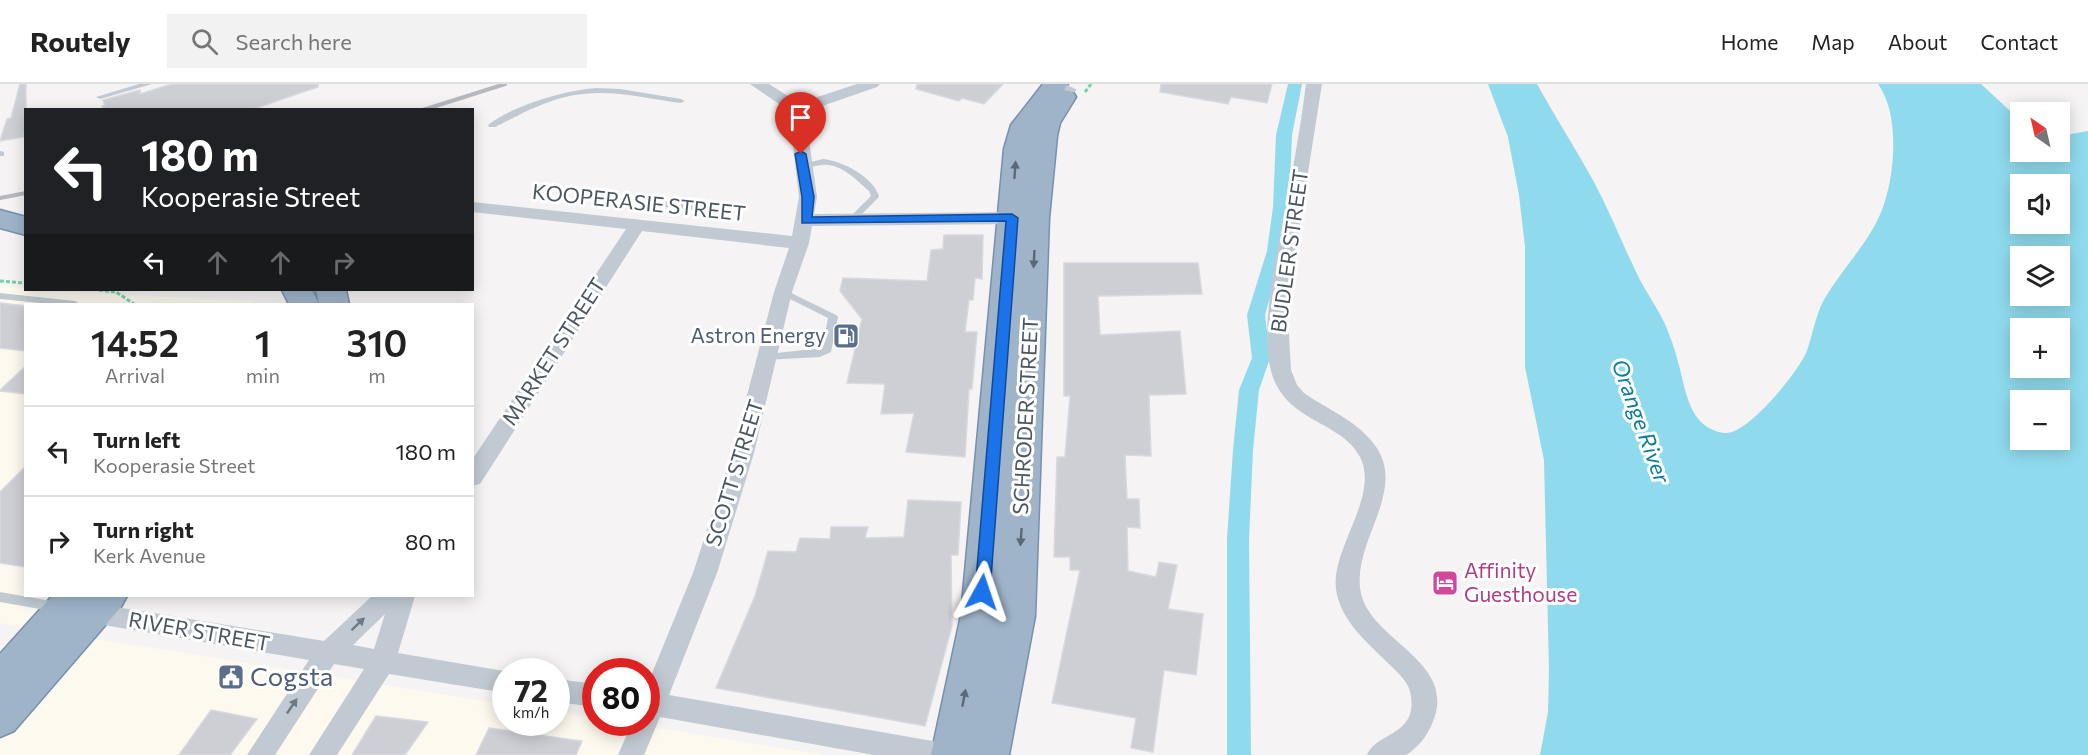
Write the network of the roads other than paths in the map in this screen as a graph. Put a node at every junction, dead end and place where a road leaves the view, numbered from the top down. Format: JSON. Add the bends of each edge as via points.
{"nodes":[{"id":1,"x":148,"y":84,"type":"edge"},
{"id":2,"x":758,"y":84,"type":"edge"},
{"id":3,"x":872,"y":84,"type":"edge"},
{"id":4,"x":1314,"y":84,"type":"edge"},
{"id":5,"x":1061,"y":85,"type":"edge"},
{"id":6,"x":100,"y":97,"type":"dead end"},
{"id":7,"x":681,"y":101,"type":"dead end"},
{"id":8,"x":797,"y":109,"type":"junction"},
{"id":9,"x":492,"y":124,"type":"dead end"},
{"id":10,"x":803,"y":168,"type":"junction"},
{"id":11,"x":640,"y":202,"type":"dead end"},
{"id":12,"x":474,"y":207,"type":"edge"},
{"id":13,"x":691,"y":207,"type":"dead end"},
{"id":14,"x":1024,"y":218,"type":"junction"},
{"id":15,"x":0,"y":219,"type":"edge"},
{"id":16,"x":806,"y":220,"type":"junction"},
{"id":17,"x":851,"y":220,"type":"junction"},
{"id":18,"x":24,"y":225,"type":"edge"},
{"id":19,"x":636,"y":226,"type":"junction"},
{"id":20,"x":0,"y":241,"type":"edge"},
{"id":21,"x":800,"y":243,"type":"junction"},
{"id":22,"x":24,"y":247,"type":"edge"},
{"id":23,"x":783,"y":292,"type":"junction"},
{"id":24,"x":0,"y":296,"type":"edge"},
{"id":25,"x":66,"y":303,"type":"edge"},
{"id":26,"x":768,"y":358,"type":"junction"},
{"id":27,"x":474,"y":475,"type":"edge"},
{"id":28,"x":0,"y":597,"type":"edge"},
{"id":29,"x":387,"y":597,"type":"edge"},
{"id":30,"x":403,"y":597,"type":"edge"},
{"id":31,"x":84,"y":603,"type":"edge"},
{"id":32,"x":328,"y":653,"type":"junction"},
{"id":33,"x":382,"y":663,"type":"junction"},
{"id":34,"x":492,"y":680,"type":"edge"},
{"id":35,"x":0,"y":682,"type":"edge"},
{"id":36,"x":660,"y":684,"type":"edge"},
{"id":37,"x":660,"y":715,"type":"edge"},
{"id":38,"x":0,"y":718,"type":"edge"},
{"id":39,"x":639,"y":736,"type":"edge"},
{"id":40,"x":260,"y":755,"type":"edge"},
{"id":41,"x":321,"y":755,"type":"edge"},
{"id":42,"x":631,"y":755,"type":"edge"},
{"id":43,"x":944,"y":755,"type":"edge"},
{"id":44,"x":952,"y":755,"type":"edge"},
{"id":45,"x":988,"y":755,"type":"edge"},
{"id":46,"x":1380,"y":755,"type":"edge"}],
"edges":[{"from":1,"to":6,"type":"lane"},
{"from":2,"to":8,"type":"street"},
{"from":3,"to":8,"type":"street"},
{"from":4,"to":46,"type":"street","name":"BUDLER STREET","via":[[1283,271],[1277,342],[1279,370],[1289,390],[1358,439],[1374,464],[1373,492],[1350,569],[1348,593],[1359,615],[1419,680],[1425,692],[1418,726],[1408,740]]},
{"from":5,"to":14,"type":"highway","name":"SCHRODER STREET"},
{"from":7,"to":9,"type":"lane","via":[[577,92]]},
{"from":8,"to":10,"type":"street","name":"SCOTT STREET"},
{"from":10,"to":16,"type":"street","name":"SCOTT STREET","via":[[808,197]]},
{"from":10,"to":17,"type":"lane","via":[[832,161],[873,190],[874,196]]},
{"from":11,"to":13,"type":"lane"},
{"from":12,"to":19,"type":"street","name":"KOOPERASIE STREET"},
{"from":14,"to":17,"type":"street"},
{"from":44,"to":14,"type":"highway","name":"SCHRODER STREET","one_way":true,"via":[[980,615]]},
{"from":14,"to":45,"type":"highway","name":"SCHRODER STREET","one_way":true,"via":[[1016,616]]},
{"from":15,"to":18,"type":"highway"},
{"from":16,"to":17,"type":"street"},
{"from":16,"to":21,"type":"street","name":"SCOTT STREET"},
{"from":19,"to":21,"type":"street","name":"KOOPERASIE STREET"},
{"from":19,"to":27,"type":"street","name":"MARKET STREET"},
{"from":20,"to":22,"type":"highway"},
{"from":21,"to":23,"type":"street","name":"SCOTT STREET"},
{"from":23,"to":26,"type":"street","name":"SCOTT STREET"},
{"from":23,"to":26,"type":"lane","via":[[833,317],[827,350]]},
{"from":24,"to":25,"type":"lane"},
{"from":26,"to":36,"type":"street","name":"SCOTT STREET","via":[[705,573]]},
{"from":28,"to":31,"type":"lane","name":"RIVER STREET"},
{"from":32,"to":29,"type":"street","one_way":true},
{"from":30,"to":33,"type":"street"},
{"from":31,"to":32,"type":"street","name":"RIVER STREET"},
{"from":31,"to":35,"type":"highway"},
{"from":31,"to":38,"type":"highway"},
{"from":32,"to":33,"type":"street","name":"RIVER STREET"},
{"from":40,"to":32,"type":"street","one_way":true},
{"from":33,"to":34,"type":"street","name":"RIVER STREET"},
{"from":33,"to":41,"type":"street"},
{"from":37,"to":43,"type":"street"},
{"from":39,"to":42,"type":"street","name":"SCOTT STREET"}]}
